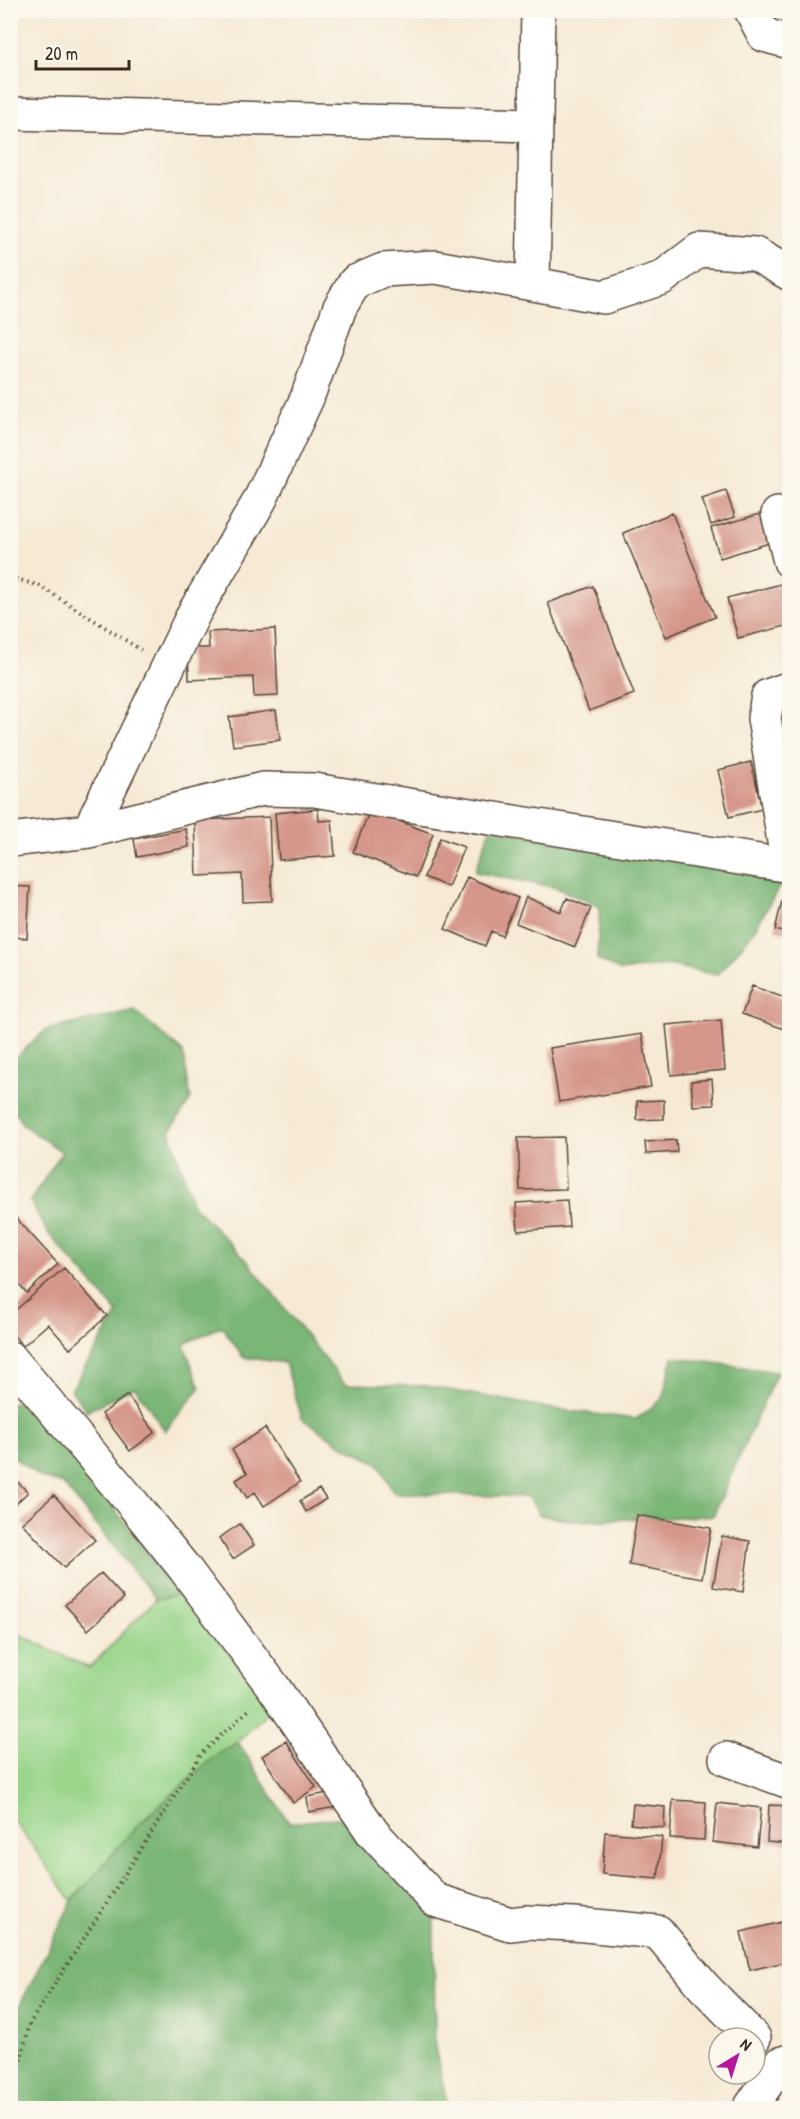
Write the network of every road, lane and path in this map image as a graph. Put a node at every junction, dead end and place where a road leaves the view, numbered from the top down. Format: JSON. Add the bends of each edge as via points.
{"nodes":[{"id":1,"x":538,"y":10,"type":"edge"},
{"id":2,"x":751,"y":10,"type":"edge"},
{"id":3,"x":789,"y":42,"type":"edge"},
{"id":4,"x":10,"y":113,"type":"edge"},
{"id":5,"x":536,"y":125,"type":"junction"},
{"id":6,"x":789,"y":274,"type":"edge"},
{"id":7,"x":533,"y":284,"type":"junction"},
{"id":8,"x":778,"y":514,"type":"dead end"},
{"id":9,"x":789,"y":561,"type":"edge"},
{"id":10,"x":10,"y":577,"type":"edge"},
{"id":11,"x":167,"y":667,"type":"junction"},
{"id":12,"x":789,"y":688,"type":"edge"},
{"id":13,"x":89,"y":831,"type":"junction"},
{"id":14,"x":10,"y":840,"type":"edge"},
{"id":15,"x":789,"y":866,"type":"edge"},
{"id":16,"x":10,"y":1358,"type":"edge"},
{"id":17,"x":274,"y":1688,"type":"junction"},
{"id":18,"x":726,"y":1759,"type":"dead end"},
{"id":19,"x":789,"y":1782,"type":"edge"},
{"id":20,"x":743,"y":2026,"type":"edge"},
{"id":21,"x":767,"y":2048,"type":"edge"},
{"id":22,"x":785,"y":2062,"type":"edge"},
{"id":23,"x":10,"y":2101,"type":"edge"},
{"id":24,"x":750,"y":2109,"type":"edge"}],
"edges":[{"from":1,"to":5,"type":"street"},
{"from":2,"to":3,"type":"street","via":[[764,35]]},
{"from":4,"to":5,"type":"street"},
{"from":5,"to":7,"type":"street"},
{"from":6,"to":7,"type":"street","via":[[755,254],[699,250],[662,278],[604,297]]},
{"from":7,"to":11,"type":"street","via":[[435,267],[382,270],[355,282],[340,307],[307,398],[260,500]]},
{"from":8,"to":9,"type":"street"},
{"from":10,"to":11,"type":"path","via":[[40,586]]},
{"from":11,"to":13,"type":"street"},
{"from":12,"to":15,"type":"street","via":[[768,696],[764,718]]},
{"from":13,"to":14,"type":"street"},
{"from":13,"to":15,"type":"street","via":[[263,789],[314,790]]},
{"from":16,"to":17,"type":"street","via":[[133,1504]]},
{"from":17,"to":20,"type":"street","via":[[373,1833],[435,1900],[510,1924],[562,1923],[658,1932]]},
{"from":17,"to":23,"type":"path","via":[[202,1753],[30,2023]]},
{"from":18,"to":19,"type":"street"},
{"from":21,"to":22,"type":"street"},
{"from":22,"to":24,"type":"street"}]}
